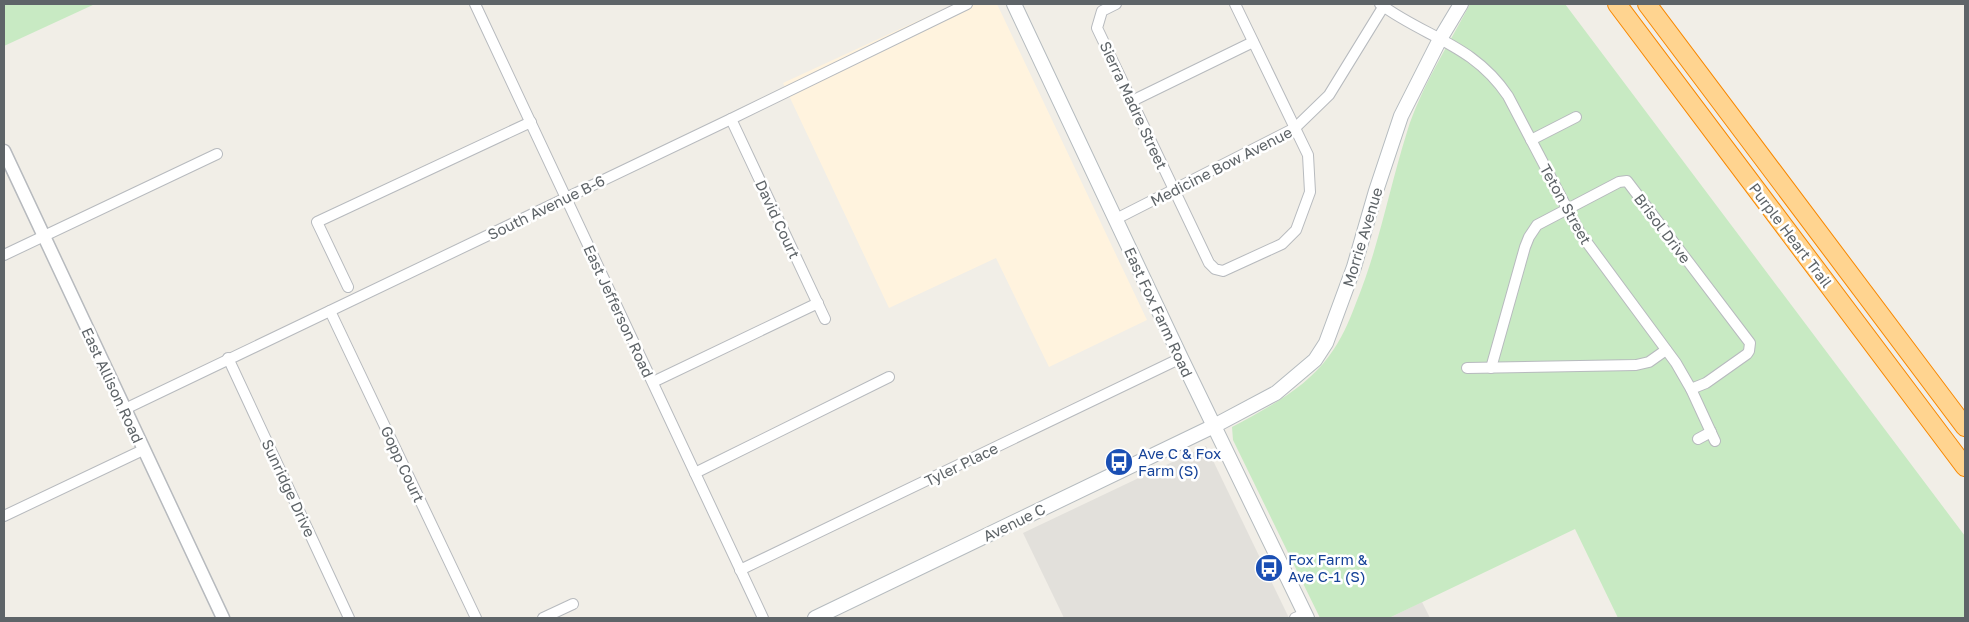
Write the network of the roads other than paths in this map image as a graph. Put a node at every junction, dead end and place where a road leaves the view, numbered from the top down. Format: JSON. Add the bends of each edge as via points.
{"nodes":[{"id":1,"x":475,"y":4,"type":"edge"},
{"id":2,"x":967,"y":4,"type":"edge"},
{"id":3,"x":1014,"y":4,"type":"edge"},
{"id":4,"x":1116,"y":4,"type":"edge"},
{"id":5,"x":1235,"y":4,"type":"edge"},
{"id":6,"x":1461,"y":4,"type":"edge"},
{"id":7,"x":1617,"y":4,"type":"edge"},
{"id":8,"x":1647,"y":4,"type":"edge"},
{"id":9,"x":1383,"y":5,"type":"edge"},
{"id":10,"x":1440,"y":39,"type":"junction"},
{"id":11,"x":1253,"y":42,"type":"junction"},
{"id":12,"x":1132,"y":101,"type":"junction"},
{"id":13,"x":1576,"y":117,"type":"dead end"},
{"id":14,"x":731,"y":120,"type":"junction"},
{"id":15,"x":531,"y":122,"type":"junction"},
{"id":16,"x":1295,"y":128,"type":"junction"},
{"id":17,"x":1531,"y":140,"type":"junction"},
{"id":18,"x":4,"y":151,"type":"edge"},
{"id":19,"x":217,"y":154,"type":"dead end"},
{"id":20,"x":1174,"y":190,"type":"junction"},
{"id":21,"x":566,"y":197,"type":"junction"},
{"id":22,"x":1566,"y":209,"type":"junction"},
{"id":23,"x":1116,"y":219,"type":"junction"},
{"id":24,"x":44,"y":236,"type":"junction"},
{"id":25,"x":4,"y":255,"type":"edge"},
{"id":26,"x":348,"y":287,"type":"dead end"},
{"id":27,"x":818,"y":303,"type":"junction"},
{"id":28,"x":330,"y":311,"type":"junction"},
{"id":29,"x":825,"y":319,"type":"dead end"},
{"id":30,"x":1666,"y":350,"type":"junction"},
{"id":31,"x":228,"y":358,"type":"junction"},
{"id":32,"x":1181,"y":358,"type":"junction"},
{"id":33,"x":1466,"y":368,"type":"dead end"},
{"id":34,"x":1491,"y":368,"type":"junction"},
{"id":35,"x":889,"y":378,"type":"dead end"},
{"id":36,"x":653,"y":382,"type":"junction"},
{"id":37,"x":1691,"y":389,"type":"junction"},
{"id":38,"x":125,"y":409,"type":"junction"},
{"id":39,"x":1214,"y":426,"type":"junction"},
{"id":40,"x":1965,"y":427,"type":"edge"},
{"id":41,"x":1698,"y":438,"type":"dead end"},
{"id":42,"x":142,"y":450,"type":"junction"},
{"id":43,"x":1965,"y":467,"type":"edge"},
{"id":44,"x":695,"y":473,"type":"junction"},
{"id":45,"x":4,"y":516,"type":"edge"},
{"id":46,"x":740,"y":570,"type":"junction"},
{"id":47,"x":572,"y":604,"type":"dead end"},
{"id":48,"x":1302,"y":617,"type":"edge"},
{"id":49,"x":223,"y":618,"type":"edge"},
{"id":50,"x":349,"y":618,"type":"edge"},
{"id":51,"x":476,"y":618,"type":"edge"},
{"id":52,"x":542,"y":618,"type":"edge"},
{"id":53,"x":763,"y":618,"type":"edge"},
{"id":54,"x":815,"y":618,"type":"edge"}],
"edges":[{"from":1,"to":15,"type":"street","name":"East Jefferson Road"},
{"from":2,"to":14,"type":"street","name":"South Avenue B-6"},
{"from":3,"to":23,"type":"main road","name":"East Fox Farm Road"},
{"from":4,"to":12,"type":"street","name":"Sierra Madre Street","via":[[1102,10],[1097,28]]},
{"from":5,"to":11,"type":"street"},
{"from":6,"to":10,"type":"main road","name":"Morrie Avenue"},
{"from":7,"to":43,"type":"highway","name":"Purple Heart Trail"},
{"from":8,"to":40,"type":"highway","name":"Purple Heart Trail"},
{"from":9,"to":10,"type":"street","name":"Teton Street"},
{"from":9,"to":16,"type":"street","name":"Medicine Bow Avenue","via":[[1329,95]]},
{"from":10,"to":17,"type":"street","name":"Teton Street","via":[[1472,57],[1500,84]]},
{"from":10,"to":39,"type":"main road","name":"Morrie Avenue","via":[[1401,116],[1354,267],[1326,343],[1316,360],[1276,393]]},
{"from":11,"to":12,"type":"street"},
{"from":11,"to":16,"type":"street"},
{"from":12,"to":20,"type":"street","name":"Sierra Madre Street"},
{"from":13,"to":17,"type":"street"},
{"from":14,"to":21,"type":"street","name":"South Avenue B-6"},
{"from":14,"to":27,"type":"street","name":"David Court"},
{"from":15,"to":21,"type":"street","name":"East Jefferson Road"},
{"from":15,"to":26,"type":"street","via":[[317,222]]},
{"from":16,"to":20,"type":"street","name":"Medicine Bow Avenue"},
{"from":16,"to":20,"type":"street","name":"Sierra Madre Street","via":[[1308,154],[1310,192],[1296,230],[1282,244],[1224,271],[1215,269],[1209,263]]},
{"from":17,"to":22,"type":"street","name":"Teton Street"},
{"from":18,"to":24,"type":"street","name":"East Allison Road"},
{"from":19,"to":24,"type":"street"},
{"from":20,"to":23,"type":"street","name":"Medicine Bow Avenue"},
{"from":21,"to":28,"type":"street","name":"South Avenue B-6"},
{"from":21,"to":36,"type":"street","name":"East Jefferson Road"},
{"from":22,"to":30,"type":"street","name":"Teton Street","via":[[1588,245]]},
{"from":22,"to":34,"type":"street","name":"Brisol Drive","via":[[1537,225],[1529,237]]},
{"from":22,"to":37,"type":"street","name":"Brisol Drive","via":[[1618,182],[1630,183],[1750,344],[1747,354],[1706,383]]},
{"from":23,"to":32,"type":"main road","name":"East Fox Farm Road"},
{"from":24,"to":25,"type":"street"},
{"from":24,"to":38,"type":"street","name":"East Allison Road"},
{"from":27,"to":29,"type":"street","name":"David Court"},
{"from":27,"to":36,"type":"street"},
{"from":28,"to":31,"type":"street","name":"South Avenue B-6"},
{"from":28,"to":51,"type":"street","name":"Gopp Court"},
{"from":30,"to":34,"type":"street","via":[[1649,362],[1636,365]]},
{"from":30,"to":37,"type":"street","name":"Teton Street"},
{"from":31,"to":38,"type":"street","name":"South Avenue B-6"},
{"from":31,"to":50,"type":"street","name":"Sunridge Drive"},
{"from":32,"to":39,"type":"main road","name":"East Fox Farm Road"},
{"from":32,"to":46,"type":"street","name":"Tyler Place"},
{"from":33,"to":34,"type":"street"},
{"from":35,"to":44,"type":"street"},
{"from":36,"to":44,"type":"street","name":"East Jefferson Road"},
{"from":37,"to":41,"type":"street","name":"Teton Street","via":[[1713,437]]},
{"from":38,"to":42,"type":"street","name":"East Allison Road"},
{"from":39,"to":48,"type":"main road","name":"East Fox Farm Road"},
{"from":39,"to":54,"type":"main road","name":"Avenue C"},
{"from":42,"to":45,"type":"street"},
{"from":42,"to":49,"type":"street","name":"East Allison Road"},
{"from":44,"to":46,"type":"street","name":"East Jefferson Road"},
{"from":46,"to":53,"type":"street","name":"East Jefferson Road"},
{"from":47,"to":52,"type":"street"}]}
